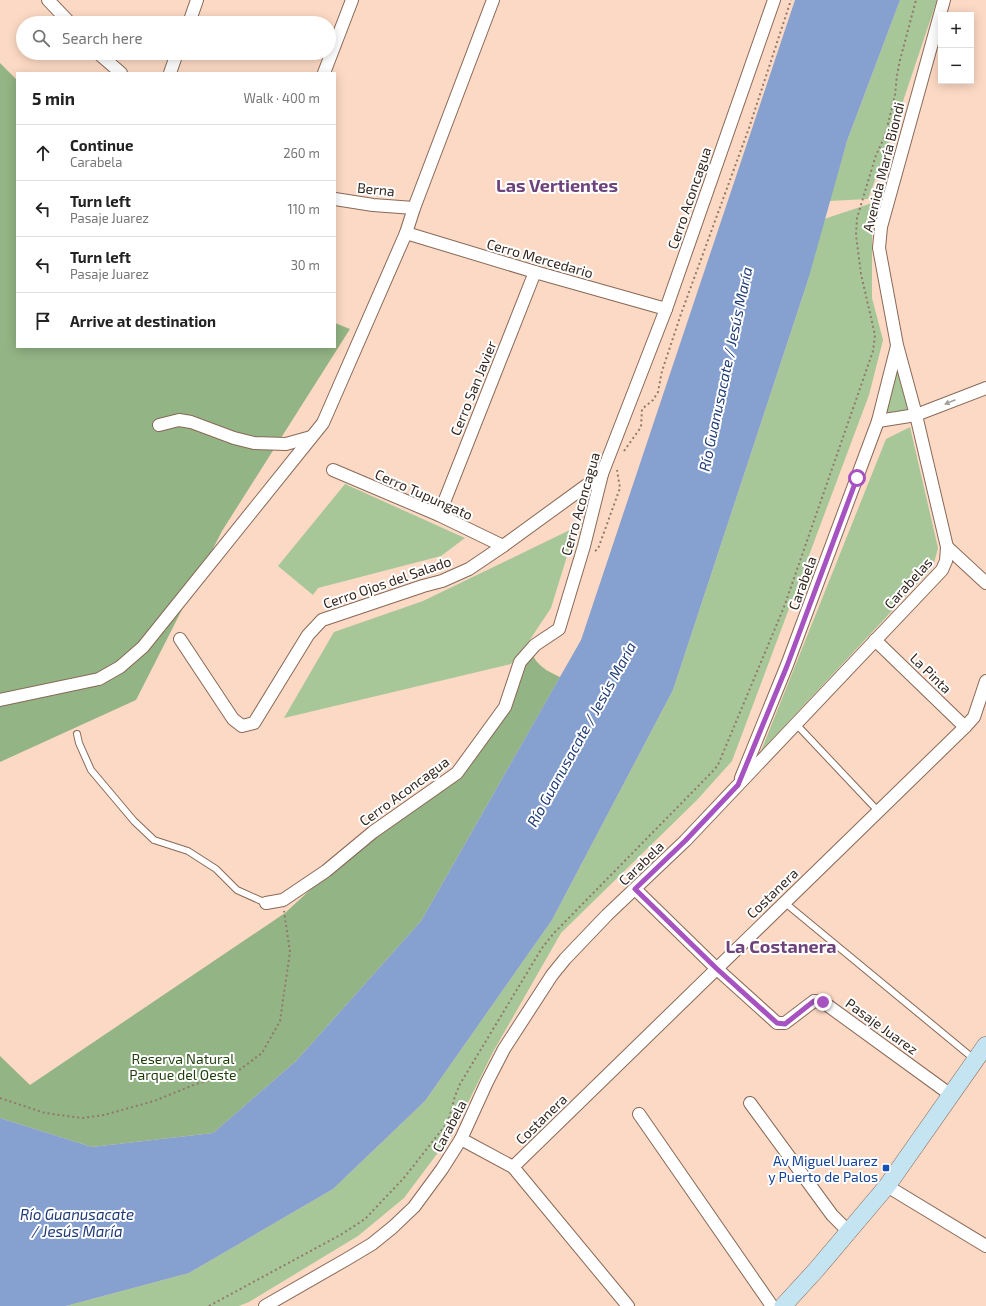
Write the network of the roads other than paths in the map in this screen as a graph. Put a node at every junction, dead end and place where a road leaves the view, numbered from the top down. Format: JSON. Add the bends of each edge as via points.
{"nodes":[{"id":1,"x":48,"y":0,"type":"edge"},
{"id":2,"x":197,"y":0,"type":"edge"},
{"id":3,"x":352,"y":0,"type":"edge"},
{"id":4,"x":493,"y":0,"type":"edge"},
{"id":5,"x":774,"y":0,"type":"edge"},
{"id":6,"x":944,"y":0,"type":"edge"},
{"id":7,"x":63,"y":16,"type":"edge"},
{"id":8,"x":191,"y":16,"type":"edge"},
{"id":9,"x":336,"y":42,"type":"edge"},
{"id":10,"x":106,"y":60,"type":"edge"},
{"id":11,"x":175,"y":60,"type":"edge"},
{"id":12,"x":329,"y":60,"type":"edge"},
{"id":13,"x":120,"y":72,"type":"edge"},
{"id":14,"x":170,"y":72,"type":"edge"},
{"id":15,"x":324,"y":72,"type":"edge"},
{"id":16,"x":336,"y":199,"type":"edge"},
{"id":17,"x":414,"y":208,"type":"junction"},
{"id":18,"x":406,"y":233,"type":"junction"},
{"id":19,"x":536,"y":272,"type":"junction"},
{"id":20,"x":666,"y":309,"type":"junction"},
{"id":21,"x":897,"y":345,"type":"junction"},
{"id":22,"x":986,"y":388,"type":"edge"},
{"id":23,"x":916,"y":415,"type":"junction"},
{"id":24,"x":878,"y":421,"type":"junction"},
{"id":25,"x":159,"y":425,"type":"dead end"},
{"id":26,"x":311,"y":436,"type":"junction"},
{"id":27,"x":333,"y":470,"type":"dead end"},
{"id":28,"x":602,"y":474,"type":"junction"},
{"id":29,"x":439,"y":515,"type":"junction"},
{"id":30,"x":503,"y":546,"type":"junction"},
{"id":31,"x":947,"y":547,"type":"junction"},
{"id":32,"x":986,"y":583,"type":"edge"},
{"id":33,"x":180,"y":639,"type":"dead end"},
{"id":34,"x":875,"y":640,"type":"junction"},
{"id":35,"x":986,"y":681,"type":"edge"},
{"id":36,"x":0,"y":700,"type":"edge"},
{"id":37,"x":796,"y":724,"type":"junction"},
{"id":38,"x":965,"y":727,"type":"junction"},
{"id":39,"x":77,"y":734,"type":"dead end"},
{"id":40,"x":738,"y":785,"type":"junction"},
{"id":41,"x":878,"y":811,"type":"junction"},
{"id":42,"x":635,"y":889,"type":"junction"},
{"id":43,"x":784,"y":902,"type":"junction"},
{"id":44,"x":266,"y":903,"type":"joint"},
{"id":45,"x":716,"y":968,"type":"junction"},
{"id":46,"x":986,"y":1045,"type":"edge"},
{"id":47,"x":975,"y":1060,"type":"junction"},
{"id":48,"x":950,"y":1095,"type":"junction"},
{"id":49,"x":750,"y":1103,"type":"dead end"},
{"id":50,"x":639,"y":1114,"type":"dead end"},
{"id":51,"x":461,"y":1139,"type":"junction"},
{"id":52,"x":513,"y":1167,"type":"junction"},
{"id":53,"x":887,"y":1186,"type":"junction"},
{"id":54,"x":849,"y":1232,"type":"junction"},
{"id":55,"x":986,"y":1246,"type":"edge"},
{"id":56,"x":265,"y":1306,"type":"edge"},
{"id":57,"x":628,"y":1306,"type":"edge"},
{"id":58,"x":772,"y":1306,"type":"edge"},
{"id":59,"x":783,"y":1306,"type":"edge"}],
"edges":[{"from":1,"to":7,"type":"street"},
{"from":2,"to":8,"type":"street"},
{"from":3,"to":9,"type":"street"},
{"from":4,"to":17,"type":"street"},
{"from":5,"to":20,"type":"street","name":"Cerro Aconcagua"},
{"from":6,"to":21,"type":"street","name":"Avenida María Biondi","via":[[879,238]]},
{"from":10,"to":13,"type":"street"},
{"from":11,"to":14,"type":"street"},
{"from":12,"to":15,"type":"street"},
{"from":16,"to":17,"type":"street","name":"Berna"},
{"from":17,"to":18,"type":"street"},
{"from":18,"to":19,"type":"street","name":"Cerro Mercedario"},
{"from":18,"to":26,"type":"street","via":[[323,423]]},
{"from":19,"to":20,"type":"street","name":"Cerro Mercedario"},
{"from":19,"to":29,"type":"street","name":"Cerro San Javier"},
{"from":20,"to":28,"type":"street","name":"Cerro Aconcagua"},
{"from":21,"to":23,"type":"street","name":"Carabelas"},
{"from":21,"to":24,"type":"street","name":"Carabela"},
{"from":22,"to":23,"type":"street","one_way":true},
{"from":23,"to":24,"type":"street"},
{"from":23,"to":31,"type":"street","name":"Carabelas"},
{"from":24,"to":40,"type":"street","name":"Carabela","via":[[787,666]]},
{"from":25,"to":26,"type":"street","via":[[179,420],[191,422],[254,443],[286,444]]},
{"from":26,"to":36,"type":"street","via":[[143,647],[120,667],[98,679]]},
{"from":27,"to":29,"type":"street","name":"Cerro Tupungato"},
{"from":28,"to":30,"type":"street","name":"Cerro Ojos del Salado"},
{"from":28,"to":44,"type":"street","name":"Cerro Aconcagua","via":[[559,629],[535,646],[520,662],[505,707],[457,773],[373,832],[326,871],[283,900]]},
{"from":29,"to":30,"type":"street","name":"Cerro Tupungato"},
{"from":30,"to":33,"type":"street","name":"Cerro Ojos del Salado","via":[[468,569],[442,581],[322,620],[308,635],[254,723],[242,726],[233,719]]},
{"from":31,"to":32,"type":"street"},
{"from":31,"to":34,"type":"street","name":"Carabelas","via":[[942,570]]},
{"from":34,"to":37,"type":"street","name":"Carabelas"},
{"from":34,"to":38,"type":"street","name":"La Pinta"},
{"from":35,"to":38,"type":"street","name":"Costanera","via":[[974,717]]},
{"from":37,"to":40,"type":"street","name":"Carabelas"},
{"from":37,"to":41,"type":"lane"},
{"from":38,"to":41,"type":"street","name":"Costanera"},
{"from":39,"to":44,"type":"lane","via":[[92,770],[134,821],[154,840],[188,851],[216,869],[237,890]]},
{"from":40,"to":42,"type":"street","name":"Carabela"},
{"from":41,"to":43,"type":"street","name":"Costanera"},
{"from":42,"to":45,"type":"street","name":"Pasaje Juarez"},
{"from":42,"to":51,"type":"street","name":"Carabela","via":[[578,944],[552,975],[504,1050]]},
{"from":43,"to":45,"type":"street","name":"Costanera"},
{"from":43,"to":47,"type":"lane"},
{"from":45,"to":48,"type":"street","name":"Pasaje Juarez","via":[[777,1023],[785,1024],[814,1001],[823,1002]]},
{"from":45,"to":52,"type":"street","name":"Costanera"},
{"from":46,"to":47,"type":"street"},
{"from":47,"to":48,"type":"street"},
{"from":48,"to":53,"type":"street"},
{"from":49,"to":54,"type":"street","via":[[832,1215]]},
{"from":50,"to":58,"type":"street"},
{"from":51,"to":52,"type":"street"},
{"from":51,"to":56,"type":"street","name":"Carabela","via":[[414,1207],[393,1227],[372,1244]]},
{"from":52,"to":57,"type":"street"},
{"from":53,"to":54,"type":"street"},
{"from":53,"to":55,"type":"street"},
{"from":54,"to":59,"type":"street"}]}
